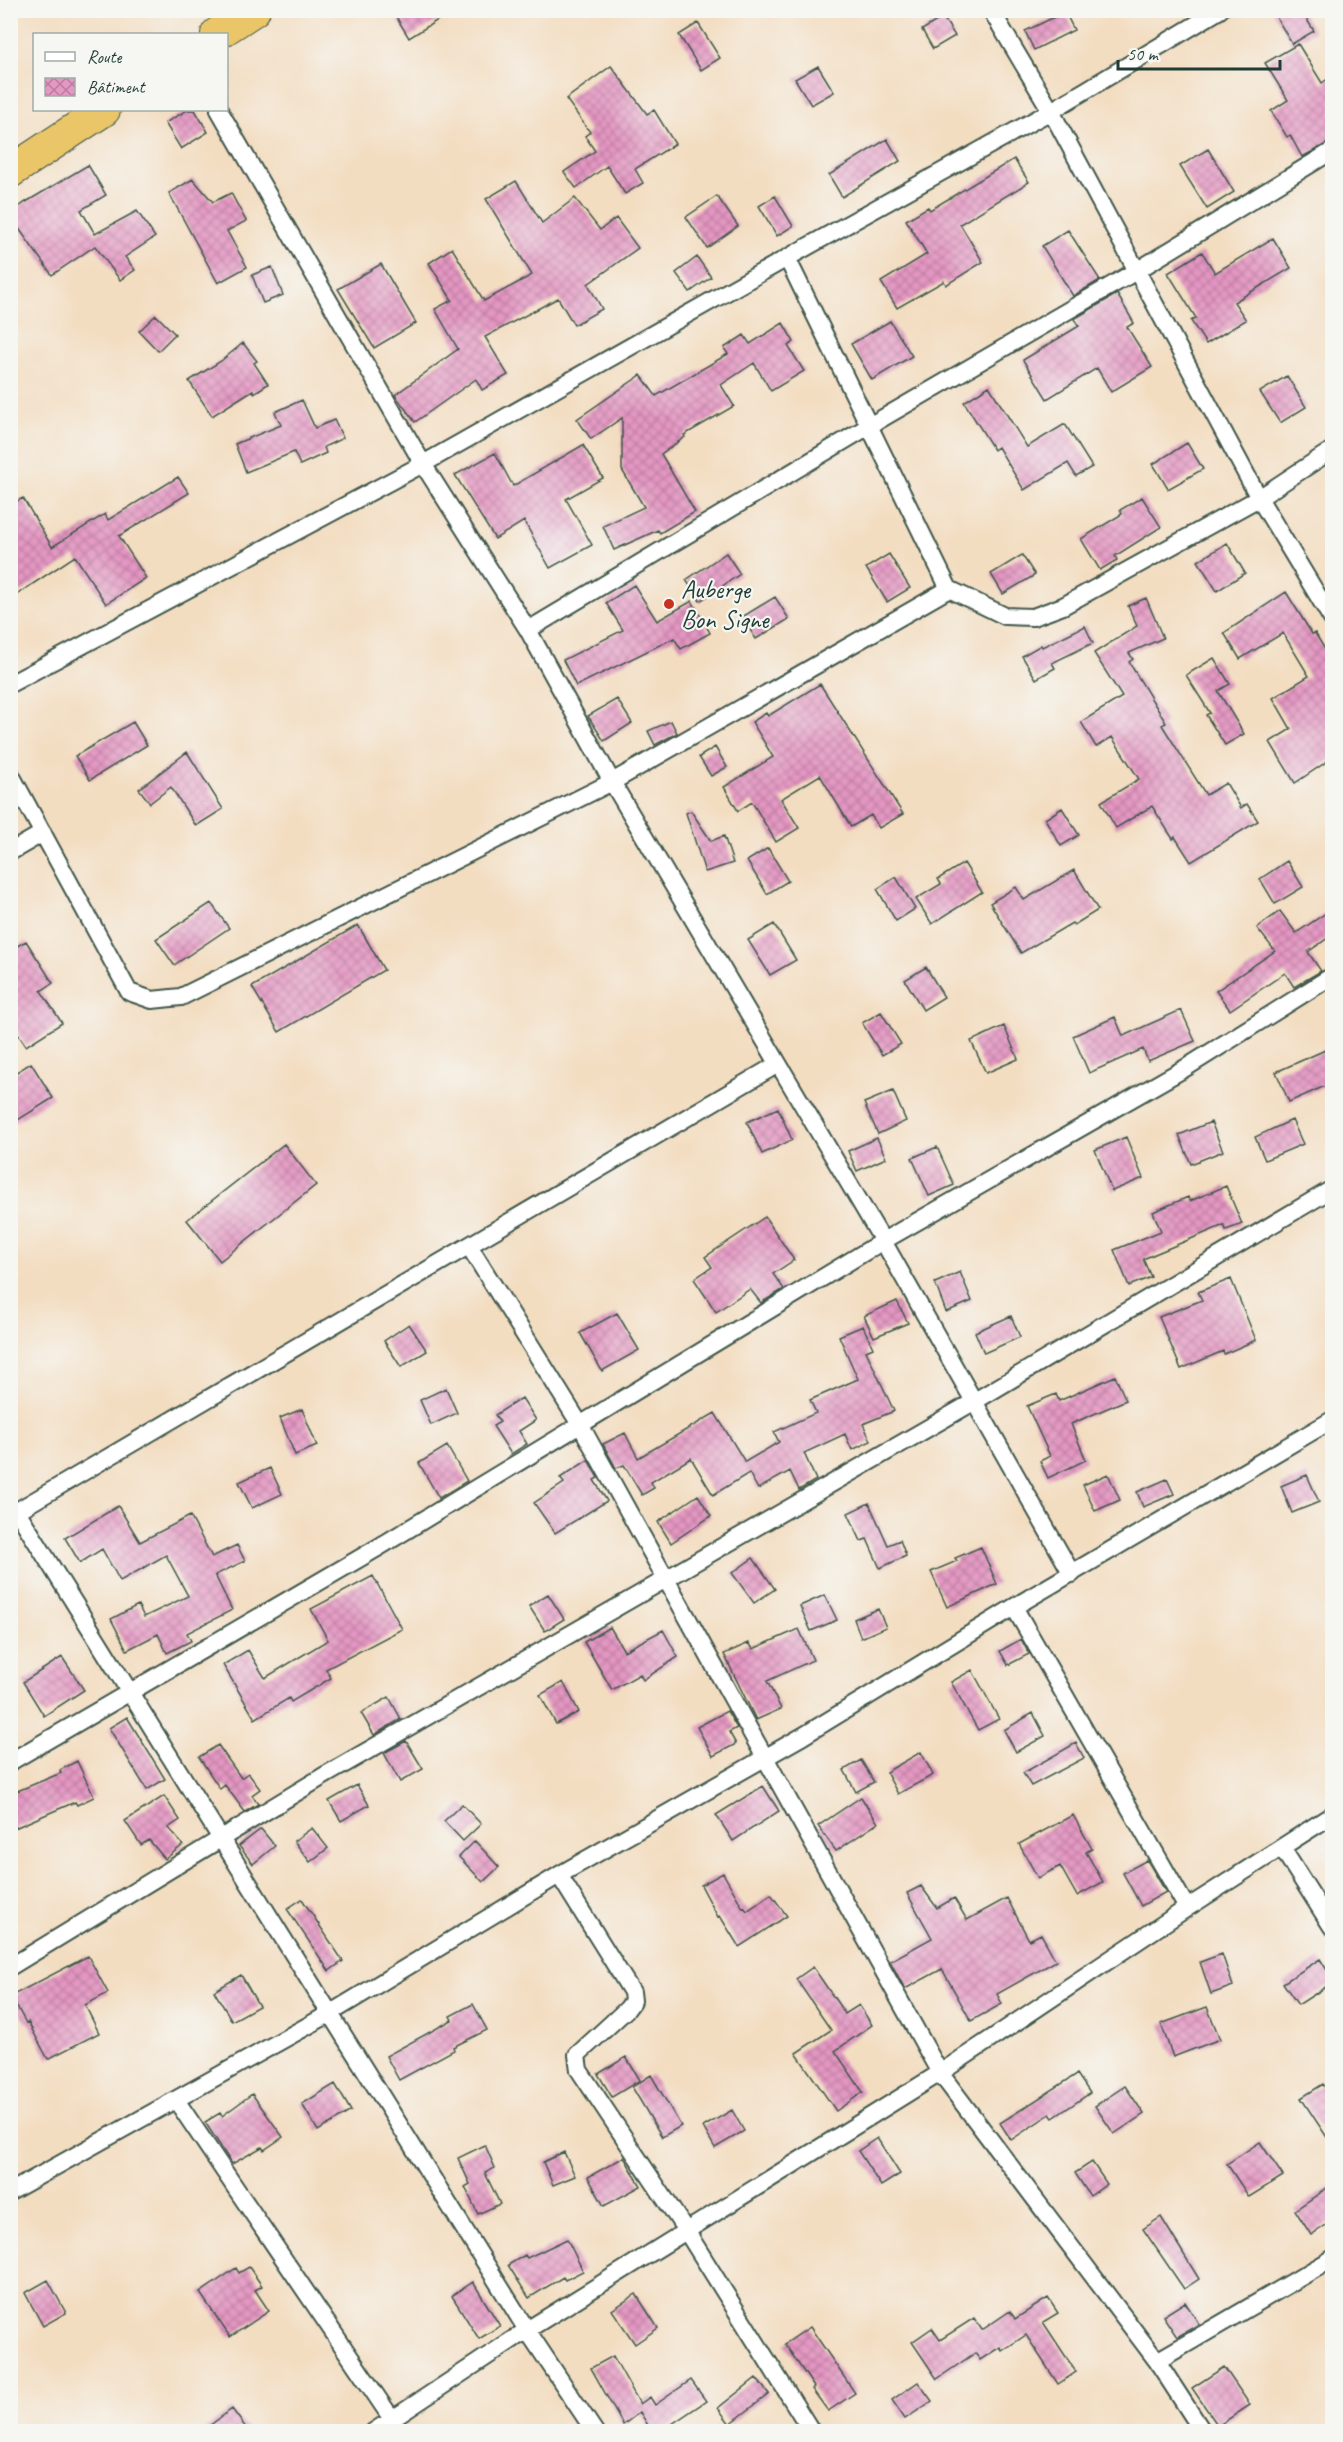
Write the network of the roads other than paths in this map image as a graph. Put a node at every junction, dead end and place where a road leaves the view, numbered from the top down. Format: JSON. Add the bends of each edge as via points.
{"nodes":[{"id":1,"x":254,"y":10,"type":"edge"},
{"id":2,"x":991,"y":10,"type":"edge"},
{"id":3,"x":1220,"y":10,"type":"edge"},
{"id":4,"x":219,"y":33,"type":"edge"},
{"id":5,"x":102,"y":111,"type":"edge"},
{"id":6,"x":220,"y":111,"type":"edge"},
{"id":7,"x":1051,"y":111,"type":"junction"},
{"id":8,"x":1332,"y":151,"type":"edge"},
{"id":9,"x":10,"y":172,"type":"edge"},
{"id":10,"x":787,"y":258,"type":"junction"},
{"id":11,"x":1138,"y":270,"type":"junction"},
{"id":12,"x":869,"y":426,"type":"junction"},
{"id":13,"x":1332,"y":450,"type":"edge"},
{"id":14,"x":423,"y":464,"type":"junction"},
{"id":15,"x":1259,"y":498,"type":"junction"},
{"id":16,"x":949,"y":589,"type":"junction"},
{"id":17,"x":1332,"y":619,"type":"edge"},
{"id":18,"x":528,"y":630,"type":"junction"},
{"id":19,"x":10,"y":684,"type":"edge"},
{"id":20,"x":10,"y":773,"type":"edge"},
{"id":21,"x":612,"y":782,"type":"junction"},
{"id":22,"x":43,"y":832,"type":"junction"},
{"id":23,"x":10,"y":852,"type":"edge"},
{"id":24,"x":1332,"y":976,"type":"edge"},
{"id":25,"x":778,"y":1064,"type":"junction"},
{"id":26,"x":1332,"y":1189,"type":"edge"},
{"id":27,"x":883,"y":1241,"type":"junction"},
{"id":28,"x":469,"y":1246,"type":"junction"},
{"id":29,"x":975,"y":1401,"type":"junction"},
{"id":30,"x":1332,"y":1420,"type":"edge"},
{"id":31,"x":581,"y":1426,"type":"junction"},
{"id":32,"x":14,"y":1513,"type":"edge"},
{"id":33,"x":1072,"y":1574,"type":"junction"},
{"id":34,"x":667,"y":1579,"type":"junction"},
{"id":35,"x":1014,"y":1607,"type":"junction"},
{"id":36,"x":131,"y":1693,"type":"junction"},
{"id":37,"x":764,"y":1759,"type":"junction"},
{"id":38,"x":10,"y":1762,"type":"edge"},
{"id":39,"x":1332,"y":1815,"type":"edge"},
{"id":40,"x":220,"y":1838,"type":"junction"},
{"id":41,"x":1282,"y":1848,"type":"junction"},
{"id":42,"x":559,"y":1875,"type":"junction"},
{"id":43,"x":1187,"y":1908,"type":"junction"},
{"id":44,"x":1332,"y":1927,"type":"edge"},
{"id":45,"x":10,"y":1967,"type":"edge"},
{"id":46,"x":329,"y":2014,"type":"junction"},
{"id":47,"x":940,"y":2073,"type":"junction"},
{"id":48,"x":176,"y":2100,"type":"junction"},
{"id":49,"x":10,"y":2192,"type":"edge"},
{"id":50,"x":687,"y":2232,"type":"junction"},
{"id":51,"x":1332,"y":2259,"type":"edge"},
{"id":52,"x":527,"y":2330,"type":"junction"},
{"id":53,"x":1157,"y":2361,"type":"junction"},
{"id":54,"x":392,"y":2419,"type":"junction"},
{"id":55,"x":373,"y":2432,"type":"edge"},
{"id":56,"x":595,"y":2432,"type":"edge"},
{"id":57,"x":812,"y":2432,"type":"edge"},
{"id":58,"x":1203,"y":2432,"type":"edge"}],
"edges":[{"from":1,"to":4,"type":"highway"},
{"from":2,"to":7,"type":"street"},
{"from":3,"to":7,"type":"street"},
{"from":5,"to":9,"type":"highway"},
{"from":6,"to":14,"type":"street"},
{"from":7,"to":10,"type":"street"},
{"from":7,"to":11,"type":"street"},
{"from":8,"to":11,"type":"street"},
{"from":10,"to":12,"type":"street"},
{"from":10,"to":14,"type":"street"},
{"from":11,"to":12,"type":"street"},
{"from":11,"to":15,"type":"street"},
{"from":12,"to":16,"type":"street"},
{"from":12,"to":18,"type":"street"},
{"from":13,"to":15,"type":"street"},
{"from":14,"to":18,"type":"street"},
{"from":14,"to":19,"type":"street"},
{"from":15,"to":16,"type":"street","via":[[1064,606],[1033,618],[1005,616]]},
{"from":15,"to":17,"type":"street"},
{"from":16,"to":21,"type":"street"},
{"from":18,"to":21,"type":"street"},
{"from":20,"to":22,"type":"street"},
{"from":21,"to":22,"type":"street","via":[[181,997],[152,1000],[129,992]]},
{"from":21,"to":25,"type":"street"},
{"from":22,"to":23,"type":"street"},
{"from":24,"to":27,"type":"street","via":[[1187,1066]]},
{"from":25,"to":27,"type":"street"},
{"from":25,"to":28,"type":"street"},
{"from":26,"to":29,"type":"street"},
{"from":27,"to":29,"type":"street"},
{"from":27,"to":31,"type":"street"},
{"from":28,"to":31,"type":"street"},
{"from":28,"to":32,"type":"street"},
{"from":29,"to":33,"type":"street"},
{"from":29,"to":34,"type":"street"},
{"from":30,"to":33,"type":"street"},
{"from":31,"to":34,"type":"street"},
{"from":31,"to":36,"type":"street"},
{"from":32,"to":36,"type":"street"},
{"from":33,"to":35,"type":"street"},
{"from":34,"to":37,"type":"street"},
{"from":34,"to":40,"type":"street"},
{"from":35,"to":37,"type":"street"},
{"from":35,"to":43,"type":"street"},
{"from":36,"to":38,"type":"street"},
{"from":36,"to":40,"type":"street"},
{"from":37,"to":42,"type":"street"},
{"from":37,"to":47,"type":"street"},
{"from":39,"to":41,"type":"street"},
{"from":40,"to":45,"type":"street"},
{"from":40,"to":46,"type":"street"},
{"from":41,"to":43,"type":"street"},
{"from":41,"to":44,"type":"street"},
{"from":42,"to":46,"type":"street"},
{"from":42,"to":50,"type":"street","via":[[632,1992],[633,2001],[577,2055],[579,2070]]},
{"from":43,"to":47,"type":"street"},
{"from":46,"to":48,"type":"street"},
{"from":46,"to":52,"type":"street"},
{"from":47,"to":50,"type":"street"},
{"from":47,"to":53,"type":"street"},
{"from":48,"to":49,"type":"street"},
{"from":48,"to":54,"type":"street"},
{"from":50,"to":52,"type":"street"},
{"from":50,"to":57,"type":"street"},
{"from":51,"to":53,"type":"street"},
{"from":52,"to":54,"type":"street"},
{"from":52,"to":56,"type":"street"},
{"from":53,"to":58,"type":"street"},
{"from":54,"to":55,"type":"street"}]}
